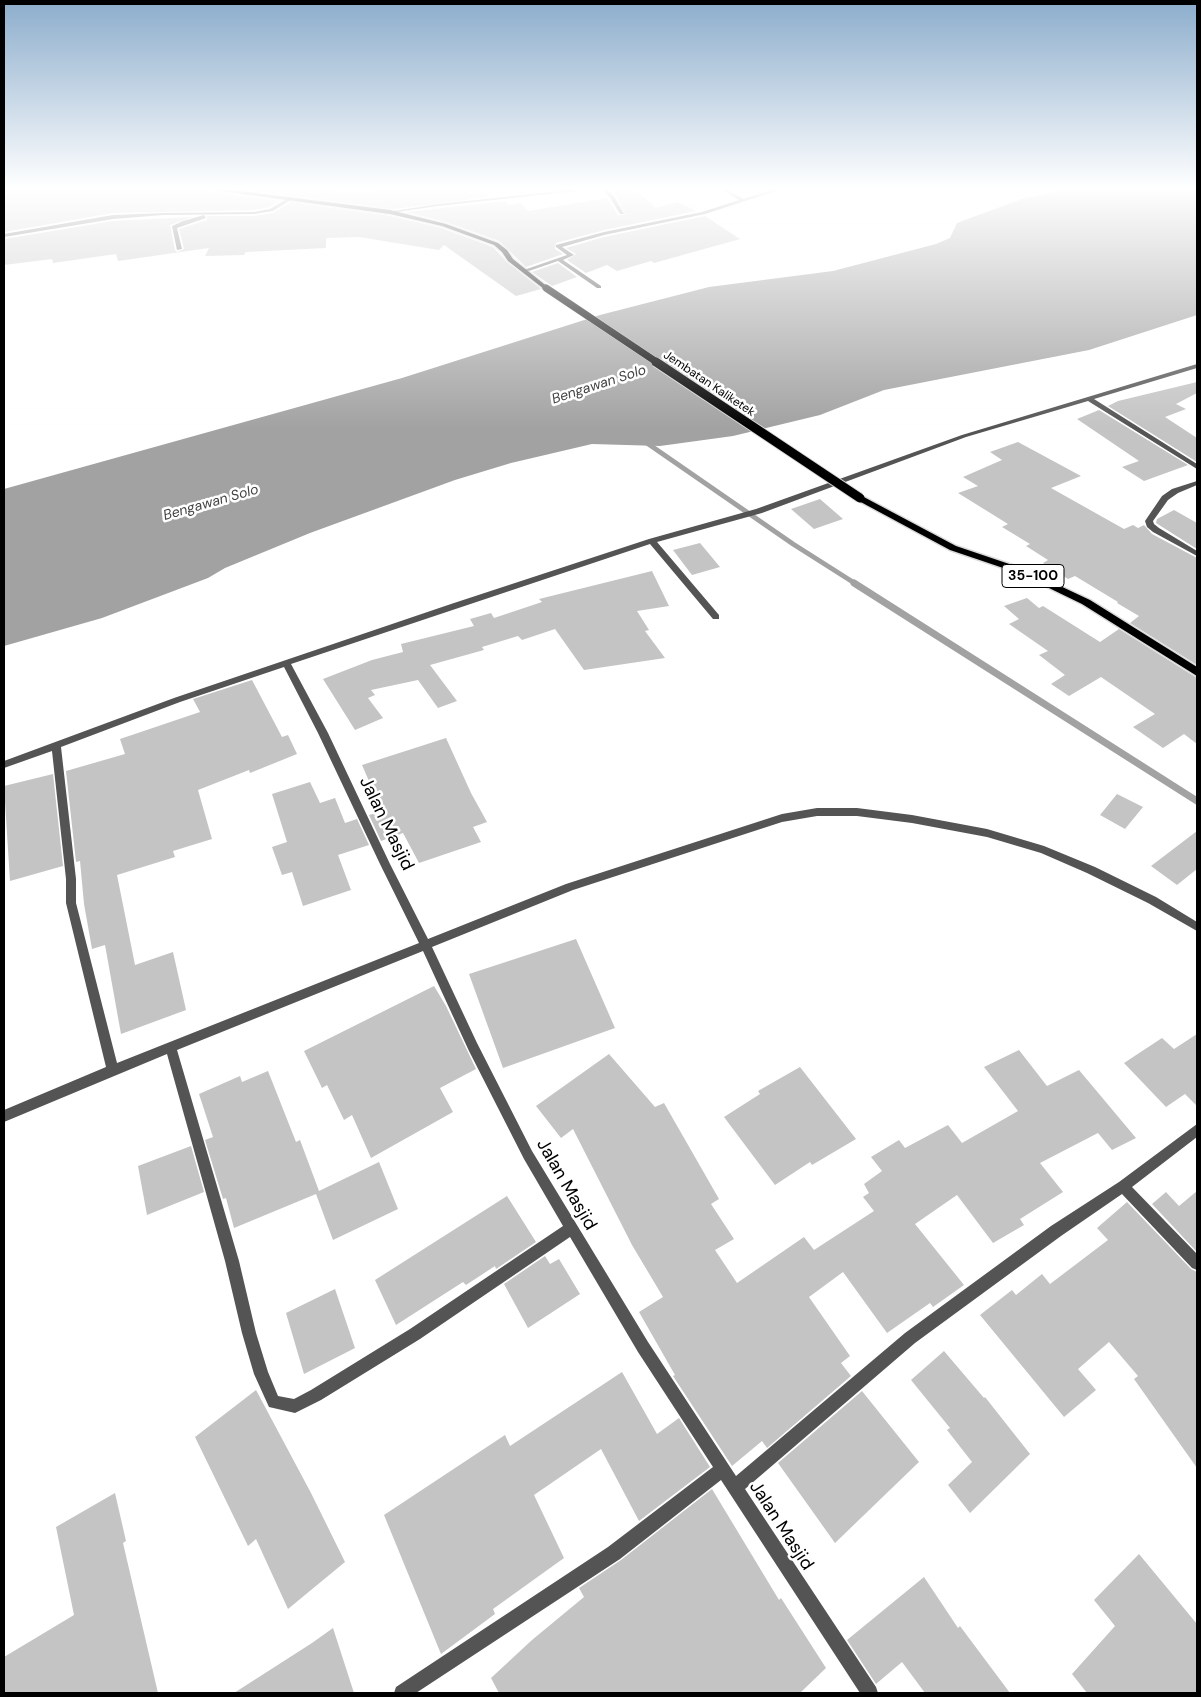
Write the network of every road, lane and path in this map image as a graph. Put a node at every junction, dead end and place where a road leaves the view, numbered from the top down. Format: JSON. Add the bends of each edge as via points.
{"nodes":[{"id":1,"x":529,"y":269,"type":"edge"},
{"id":2,"x":573,"y":269,"type":"edge"},
{"id":3,"x":524,"y":271,"type":"joint"},
{"id":4,"x":599,"y":287,"type":"dead end"},
{"id":5,"x":1197,"y":366,"type":"edge"},
{"id":6,"x":1088,"y":398,"type":"junction"},
{"id":7,"x":1197,"y":467,"type":"edge"},
{"id":8,"x":1197,"y":483,"type":"edge"},
{"id":9,"x":652,"y":541,"type":"junction"},
{"id":10,"x":1197,"y":554,"type":"edge"},
{"id":11,"x":716,"y":617,"type":"dead end"},
{"id":12,"x":286,"y":663,"type":"junction"},
{"id":13,"x":1197,"y":672,"type":"edge"},
{"id":14,"x":56,"y":745,"type":"junction"},
{"id":15,"x":4,"y":765,"type":"edge"},
{"id":16,"x":1197,"y":926,"type":"edge"},
{"id":17,"x":426,"y":945,"type":"junction"},
{"id":18,"x":171,"y":1048,"type":"junction"},
{"id":19,"x":113,"y":1070,"type":"junction"},
{"id":20,"x":4,"y":1116,"type":"edge"},
{"id":21,"x":1197,"y":1130,"type":"edge"},
{"id":22,"x":1123,"y":1186,"type":"junction"},
{"id":23,"x":571,"y":1228,"type":"junction"},
{"id":24,"x":1197,"y":1263,"type":"edge"},
{"id":25,"x":723,"y":1470,"type":"junction"},
{"id":26,"x":734,"y":1487,"type":"junction"},
{"id":27,"x":402,"y":1693,"type":"edge"},
{"id":28,"x":870,"y":1693,"type":"edge"}],
"edges":[{"from":1,"to":3,"type":"street"},
{"from":2,"to":4,"type":"street"},
{"from":3,"to":13,"type":"main road","name":"Jembatan Kaliketek","number":"35-100","bridge":true,"via":[[860,498],[953,548],[1054,585]]},
{"from":5,"to":6,"type":"street"},
{"from":6,"to":7,"type":"street"},
{"from":6,"to":9,"type":"street","via":[[964,436],[759,511]]},
{"from":8,"to":10,"type":"street","via":[[1174,491],[1165,498],[1149,521],[1156,530]]},
{"from":9,"to":11,"type":"street"},
{"from":9,"to":12,"type":"street"},
{"from":12,"to":14,"type":"street"},
{"from":12,"to":17,"type":"street","name":"Jalan Masjid"},
{"from":14,"to":15,"type":"street"},
{"from":14,"to":19,"type":"street","via":[[71,904]]},
{"from":16,"to":17,"type":"street","via":[[1152,900],[1044,850],[987,833],[912,819],[857,812],[817,812],[782,818],[651,859]]},
{"from":17,"to":18,"type":"street"},
{"from":17,"to":23,"type":"street","name":"Jalan Masjid","via":[[528,1155]]},
{"from":18,"to":19,"type":"street"},
{"from":18,"to":23,"type":"street","via":[[232,1261],[249,1333],[261,1374],[274,1402],[295,1406],[316,1395],[416,1334]]},
{"from":19,"to":20,"type":"street"},
{"from":21,"to":22,"type":"street"},
{"from":22,"to":24,"type":"street"},
{"from":22,"to":26,"type":"street","via":[[910,1338]]},
{"from":23,"to":25,"type":"street","name":"Jalan Masjid"},
{"from":25,"to":26,"type":"street","name":"Jalan Masjid"},
{"from":25,"to":27,"type":"street","via":[[614,1553]]},
{"from":26,"to":28,"type":"street","name":"Jalan Masjid"}]}
